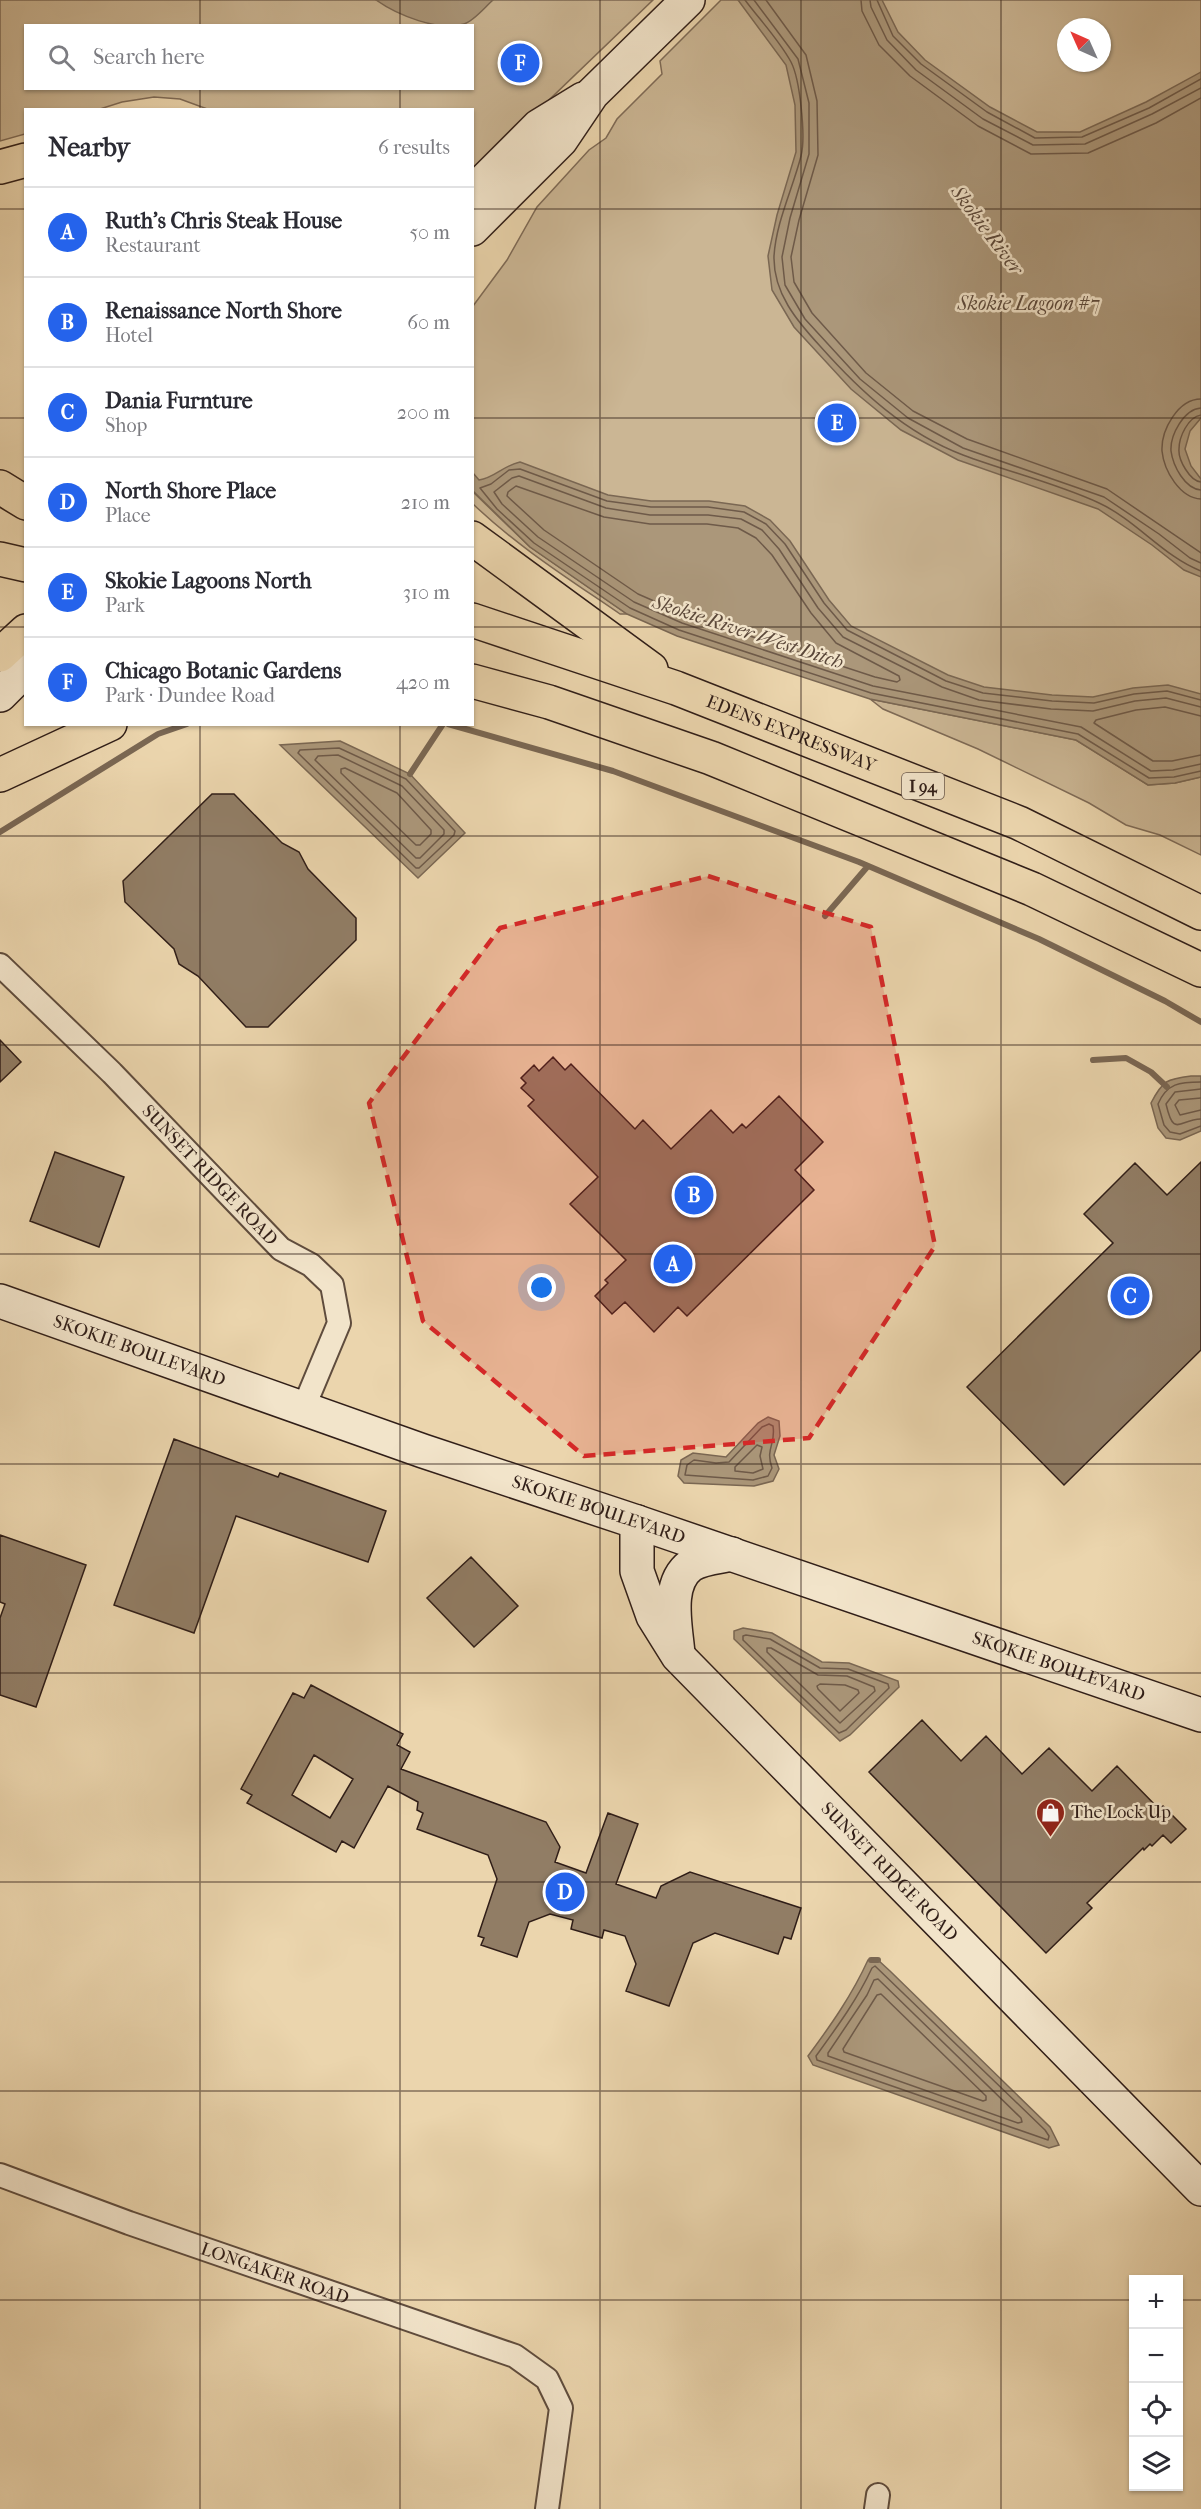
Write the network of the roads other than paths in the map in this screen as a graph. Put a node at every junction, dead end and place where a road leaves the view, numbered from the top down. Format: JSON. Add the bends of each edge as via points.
{"nodes":[{"id":1,"x":688,"y":0,"type":"edge"},
{"id":2,"x":592,"y":94,"type":"junction"},
{"id":3,"x":24,"y":161,"type":"edge"},
{"id":4,"x":0,"y":167,"type":"edge"},
{"id":5,"x":474,"y":191,"type":"edge"},
{"id":6,"x":474,"y":227,"type":"edge"},
{"id":7,"x":0,"y":487,"type":"edge"},
{"id":8,"x":0,"y":498,"type":"edge"},
{"id":9,"x":24,"y":503,"type":"edge"},
{"id":10,"x":24,"y":504,"type":"edge"},
{"id":11,"x":474,"y":539,"type":"edge"},
{"id":12,"x":0,"y":559,"type":"edge"},
{"id":13,"x":24,"y":565,"type":"edge"},
{"id":14,"x":474,"y":621,"type":"edge"},
{"id":15,"x":15,"y":650,"type":"edge"},
{"id":16,"x":474,"y":682,"type":"edge"},
{"id":17,"x":676,"y":688,"type":"junction"},
{"id":18,"x":474,"y":693,"type":"edge"},
{"id":19,"x":0,"y":694,"type":"edge"},
{"id":20,"x":549,"y":702,"type":"junction"},
{"id":21,"x":106,"y":726,"type":"edge"},
{"id":22,"x":0,"y":775,"type":"edge"},
{"id":23,"x":1201,"y":913,"type":"edge"},
{"id":24,"x":0,"y":965,"type":"edge"},
{"id":25,"x":1201,"y":970,"type":"edge"},
{"id":26,"x":0,"y":1302,"type":"edge"},
{"id":27,"x":303,"y":1409,"type":"junction"},
{"id":28,"x":637,"y":1522,"type":"junction"},
{"id":29,"x":732,"y":1554,"type":"junction"},
{"id":30,"x":678,"y":1656,"type":"junction"},
{"id":31,"x":1201,"y":1715,"type":"edge"},
{"id":32,"x":0,"y":2175,"type":"edge"},
{"id":33,"x":1201,"y":2189,"type":"edge"},
{"id":34,"x":547,"y":2509,"type":"edge"}],
"edges":[{"from":1,"to":2,"type":"main road"},
{"from":2,"to":5,"type":"main road","via":[[539,126]]},
{"from":2,"to":6,"type":"main road","via":[[561,140]]},
{"from":3,"to":4,"type":"highway"},
{"from":7,"to":9,"type":"highway"},
{"from":8,"to":10,"type":"highway"},
{"from":11,"to":17,"type":"highway"},
{"from":12,"to":13,"type":"highway"},
{"from":14,"to":17,"type":"highway","name":"EDENS EXPRESSWAY","number":"I 94"},
{"from":15,"to":19,"type":"main road"},
{"from":16,"to":20,"type":"highway"},
{"from":17,"to":23,"type":"highway","name":"EDENS EXPRESSWAY","number":"I 94","via":[[1019,824]]},
{"from":18,"to":20,"type":"highway"},
{"from":20,"to":25,"type":"highway","via":[[711,758],[1010,880]]},
{"from":21,"to":22,"type":"highway"},
{"from":24,"to":27,"type":"street","name":"SUNSET RIDGE ROAD","via":[[112,1073],[281,1249],[311,1265],[332,1285],[339,1323]]},
{"from":26,"to":27,"type":"main road","name":"SKOKIE BOULEVARD"},
{"from":27,"to":28,"type":"main road","name":"SKOKIE BOULEVARD"},
{"from":28,"to":29,"type":"main road","name":"SKOKIE BOULEVARD"},
{"from":28,"to":30,"type":"main road","name":"SUNSET RIDGE ROAD","via":[[637,1571],[652,1616]]},
{"from":29,"to":30,"type":"main road","via":[[699,1561],[690,1566],[677,1584]]},
{"from":29,"to":31,"type":"main road","name":"SKOKIE BOULEVARD"},
{"from":30,"to":33,"type":"main road","name":"SUNSET RIDGE ROAD"},
{"from":32,"to":34,"type":"street","name":"LONGAKER ROAD","via":[[515,2356],[547,2379],[561,2408]]}]}
